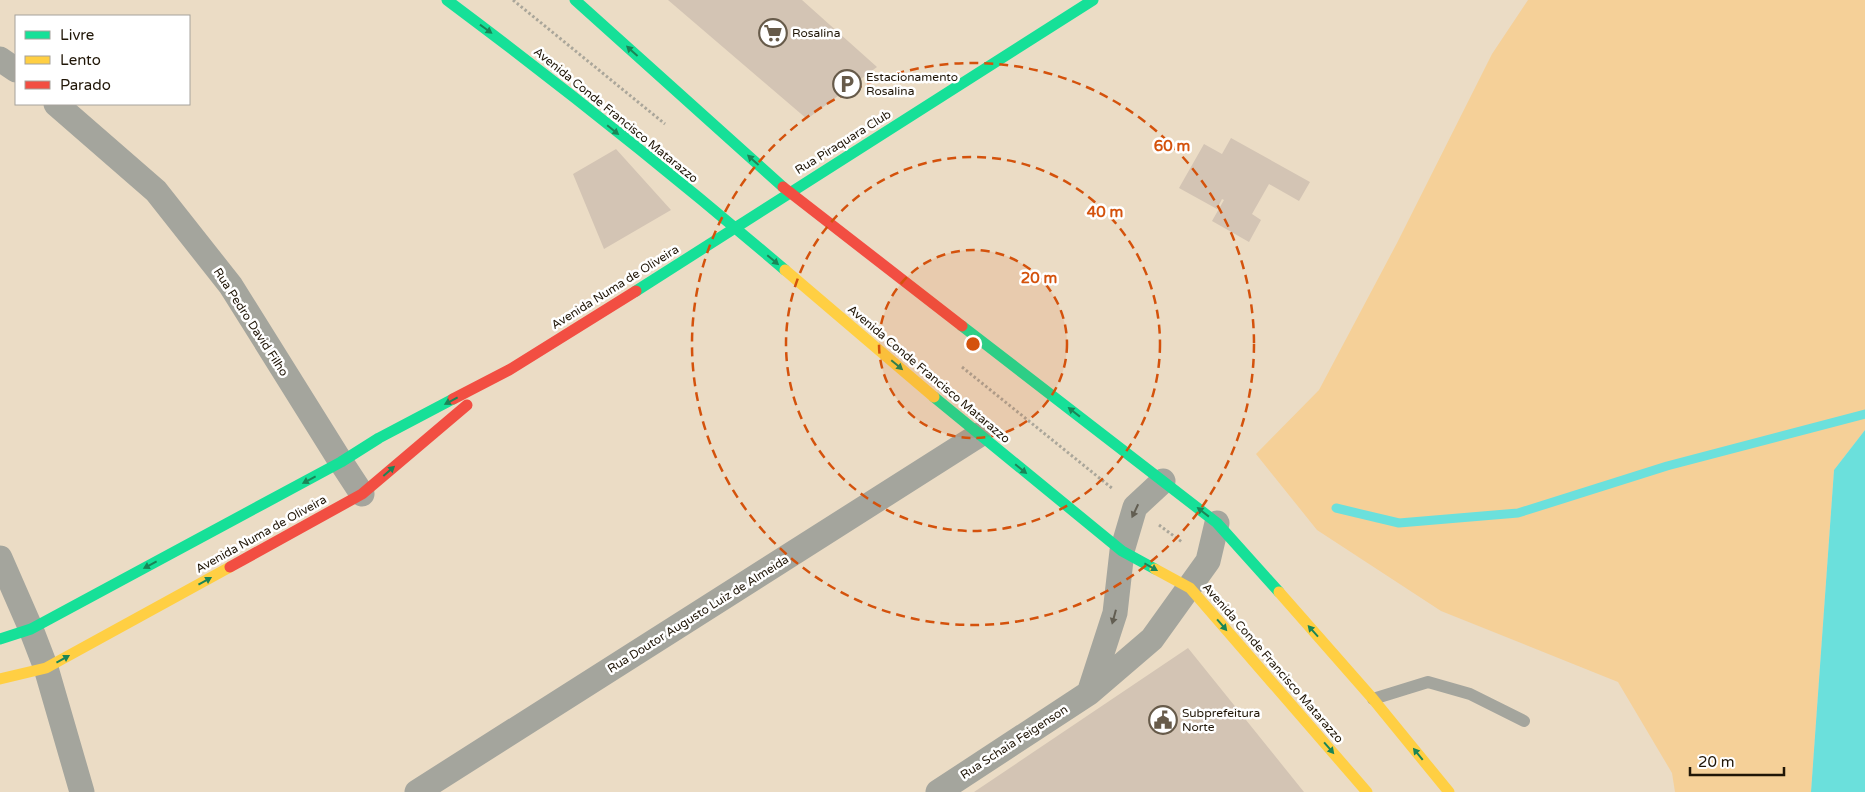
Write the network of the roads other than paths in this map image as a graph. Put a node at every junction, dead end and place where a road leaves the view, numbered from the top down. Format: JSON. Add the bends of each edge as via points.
{"nodes":[{"id":1,"x":447,"y":0,"type":"edge"},
{"id":2,"x":576,"y":0,"type":"edge"},
{"id":3,"x":1092,"y":0,"type":"edge"},
{"id":4,"x":0,"y":59,"type":"edge"},
{"id":5,"x":15,"y":69,"type":"edge"},
{"id":6,"x":57,"y":105,"type":"edge"},
{"id":7,"x":789,"y":192,"type":"junction"},
{"id":8,"x":736,"y":228,"type":"junction"},
{"id":9,"x":509,"y":370,"type":"junction"},
{"id":10,"x":979,"y":436,"type":"junction"},
{"id":11,"x":341,"y":462,"type":"junction"},
{"id":12,"x":1163,"y":481,"type":"junction"},
{"id":13,"x":362,"y":494,"type":"junction"},
{"id":14,"x":1217,"y":523,"type":"junction"},
{"id":15,"x":1122,"y":551,"type":"junction"},
{"id":16,"x":0,"y":558,"type":"edge"},
{"id":17,"x":1190,"y":588,"type":"junction"},
{"id":18,"x":31,"y":629,"type":"junction"},
{"id":19,"x":0,"y":638,"type":"edge"},
{"id":20,"x":46,"y":668,"type":"junction"},
{"id":21,"x":0,"y":679,"type":"edge"},
{"id":22,"x":1089,"y":693,"type":"junction"},
{"id":23,"x":1373,"y":699,"type":"junction"},
{"id":24,"x":1524,"y":721,"type":"dead end"},
{"id":25,"x":82,"y":792,"type":"edge"},
{"id":26,"x":417,"y":792,"type":"edge"},
{"id":27,"x":938,"y":792,"type":"edge"},
{"id":28,"x":1367,"y":792,"type":"edge"},
{"id":29,"x":1450,"y":792,"type":"edge"}],
"edges":[{"from":1,"to":8,"type":"main road","name":"Avenida Conde Francisco Matarazzo","one_way":true},
{"from":7,"to":2,"type":"main road","one_way":true},
{"from":3,"to":7,"type":"main road","name":"Rua Piraquara Club"},
{"from":4,"to":5,"type":"street"},
{"from":6,"to":11,"type":"street","name":"Rua Pedro David Filho","via":[[156,191],[231,286]]},
{"from":7,"to":8,"type":"main road","name":"Rua Piraquara Club"},
{"from":12,"to":7,"type":"main road","one_way":true},
{"from":8,"to":9,"type":"main road","name":"Avenida Numa de Oliveira"},
{"from":8,"to":10,"type":"main road","name":"Avenida Conde Francisco Matarazzo","one_way":true},
{"from":9,"to":11,"type":"main road","name":"Avenida Numa de Oliveira","one_way":true},
{"from":13,"to":9,"type":"main road","name":"Avenida Numa de Oliveira","one_way":true},
{"from":10,"to":15,"type":"main road","name":"Avenida Conde Francisco Matarazzo","one_way":true},
{"from":10,"to":26,"type":"street","name":"Rua Doutor Augusto Luiz de Almeida"},
{"from":11,"to":13,"type":"street","name":"Rua Pedro David Filho"},
{"from":11,"to":18,"type":"main road","name":"Avenida Numa de Oliveira","one_way":true},
{"from":14,"to":12,"type":"main road","one_way":true},
{"from":12,"to":15,"type":"street","one_way":true,"via":[[1135,507]]},
{"from":20,"to":13,"type":"main road","name":"Avenida Numa de Oliveira","one_way":true},
{"from":14,"to":17,"type":"street","name":"Rua Schaia Feigenson","via":[[1208,562]]},
{"from":23,"to":14,"type":"main road","one_way":true},
{"from":15,"to":17,"type":"main road","name":"Avenida Conde Francisco Matarazzo","one_way":true},
{"from":15,"to":22,"type":"street","one_way":true,"via":[[1115,613]]},
{"from":16,"to":18,"type":"street"},
{"from":17,"to":22,"type":"street","name":"Rua Schaia Feigenson","via":[[1152,639]]},
{"from":17,"to":28,"type":"main road","name":"Avenida Conde Francisco Matarazzo","one_way":true},
{"from":18,"to":19,"type":"main road","name":"Avenida Numa de Oliveira"},
{"from":18,"to":20,"type":"street"},
{"from":20,"to":21,"type":"main road","name":"Avenida Numa de Oliveira"},
{"from":20,"to":25,"type":"street"},
{"from":22,"to":27,"type":"street","name":"Rua Schaia Feigenson"},
{"from":23,"to":24,"type":"lane","via":[[1428,682],[1470,694]]},
{"from":29,"to":23,"type":"main road","one_way":true}]}
